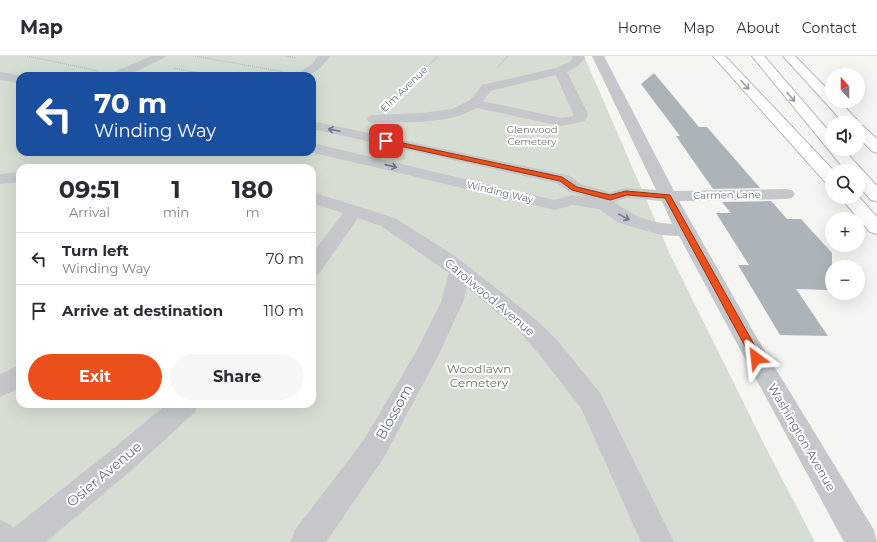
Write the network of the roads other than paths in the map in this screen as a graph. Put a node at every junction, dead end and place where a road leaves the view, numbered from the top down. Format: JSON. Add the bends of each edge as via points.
{"nodes":[{"id":1,"x":160,"y":56,"type":"edge"},
{"id":2,"x":324,"y":56,"type":"edge"},
{"id":3,"x":578,"y":56,"type":"edge"},
{"id":4,"x":598,"y":56,"type":"edge"},
{"id":5,"x":719,"y":56,"type":"edge"},
{"id":6,"x":758,"y":56,"type":"edge"},
{"id":7,"x":789,"y":56,"type":"edge"},
{"id":8,"x":560,"y":71,"type":"junction"},
{"id":9,"x":126,"y":72,"type":"edge"},
{"id":10,"x":306,"y":72,"type":"edge"},
{"id":11,"x":0,"y":76,"type":"edge"},
{"id":12,"x":16,"y":78,"type":"edge"},
{"id":13,"x":473,"y":103,"type":"junction"},
{"id":14,"x":845,"y":116,"type":"edge"},
{"id":15,"x":374,"y":119,"type":"road end"},
{"id":16,"x":316,"y":126,"type":"edge"},
{"id":17,"x":357,"y":134,"type":"junction"},
{"id":18,"x":865,"y":136,"type":"edge"},
{"id":19,"x":825,"y":137,"type":"edge"},
{"id":20,"x":877,"y":148,"type":"edge"},
{"id":21,"x":316,"y":149,"type":"edge"},
{"id":22,"x":333,"y":153,"type":"junction"},
{"id":23,"x":841,"y":156,"type":"edge"},
{"id":24,"x":849,"y":164,"type":"edge"},
{"id":25,"x":825,"y":171,"type":"edge"},
{"id":26,"x":16,"y":178,"type":"edge"},
{"id":27,"x":0,"y":180,"type":"edge"},
{"id":28,"x":865,"y":183,"type":"edge"},
{"id":29,"x":573,"y":194,"type":"junction"},
{"id":30,"x":786,"y":194,"type":"dead end"},
{"id":31,"x":668,"y":196,"type":"junction"},
{"id":32,"x":877,"y":196,"type":"edge"},
{"id":33,"x":316,"y":198,"type":"edge"},
{"id":34,"x":855,"y":204,"type":"edge"},
{"id":35,"x":354,"y":211,"type":"junction"},
{"id":36,"x":877,"y":228,"type":"edge"},
{"id":37,"x":685,"y":230,"type":"junction"},
{"id":38,"x":316,"y":263,"type":"edge"},
{"id":39,"x":460,"y":271,"type":"junction"},
{"id":40,"x":16,"y":378,"type":"edge"},
{"id":41,"x":0,"y":386,"type":"edge"},
{"id":42,"x":181,"y":408,"type":"edge"},
{"id":43,"x":0,"y":536,"type":"edge"},
{"id":44,"x":3,"y":542,"type":"edge"},
{"id":45,"x":21,"y":542,"type":"edge"},
{"id":46,"x":307,"y":542,"type":"edge"},
{"id":47,"x":658,"y":542,"type":"edge"},
{"id":48,"x":862,"y":542,"type":"edge"}],
"edges":[{"from":1,"to":9,"type":"street"},
{"from":2,"to":10,"type":"street","via":[[316,66]]},
{"from":3,"to":8,"type":"street","via":[[574,64]]},
{"from":4,"to":31,"type":"street","name":"Washington Avenue"},
{"from":5,"to":25,"type":"highway","one_way":true},
{"from":6,"to":19,"type":"highway","one_way":true},
{"from":7,"to":14,"type":"highway"},
{"from":8,"to":13,"type":"street","via":[[486,88],[481,97]]},
{"from":8,"to":13,"type":"street","via":[[581,114],[580,118],[561,122]]},
{"from":11,"to":12,"type":"street"},
{"from":13,"to":15,"type":"street","via":[[468,108],[452,114]]},
{"from":17,"to":16,"type":"street","name":"Winding Way","one_way":true},
{"from":17,"to":22,"type":"street"},
{"from":17,"to":29,"type":"street","name":"Winding Way","via":[[562,180]]},
{"from":18,"to":20,"type":"highway"},
{"from":21,"to":22,"type":"street","name":"Winding Way"},
{"from":22,"to":29,"type":"street","name":"Winding Way","one_way":true,"via":[[556,205]]},
{"from":23,"to":24,"type":"highway"},
{"from":26,"to":27,"type":"street"},
{"from":28,"to":32,"type":"highway"},
{"from":29,"to":31,"type":"street","name":"Winding Way","via":[[610,198],[626,193]]},
{"from":29,"to":37,"type":"street","name":"Winding Way","one_way":true,"via":[[604,204],[626,219],[661,230]]},
{"from":30,"to":31,"type":"street","name":"Carmen Lane"},
{"from":31,"to":37,"type":"street","name":"Washington Avenue"},
{"from":33,"to":35,"type":"street","name":"Carolwood Avenue"},
{"from":34,"to":36,"type":"highway"},
{"from":35,"to":38,"type":"street"},
{"from":35,"to":39,"type":"street","name":"Carolwood Avenue","via":[[388,222]]},
{"from":37,"to":48,"type":"street","name":"Washington Avenue"},
{"from":39,"to":46,"type":"street","name":"Blossom","via":[[452,302],[425,358],[374,450]]},
{"from":39,"to":47,"type":"street","name":"Carolwood Avenue","via":[[526,324],[591,401]]},
{"from":40,"to":41,"type":"street"},
{"from":42,"to":45,"type":"street","name":"Osier Avenue"},
{"from":43,"to":44,"type":"street"}]}
